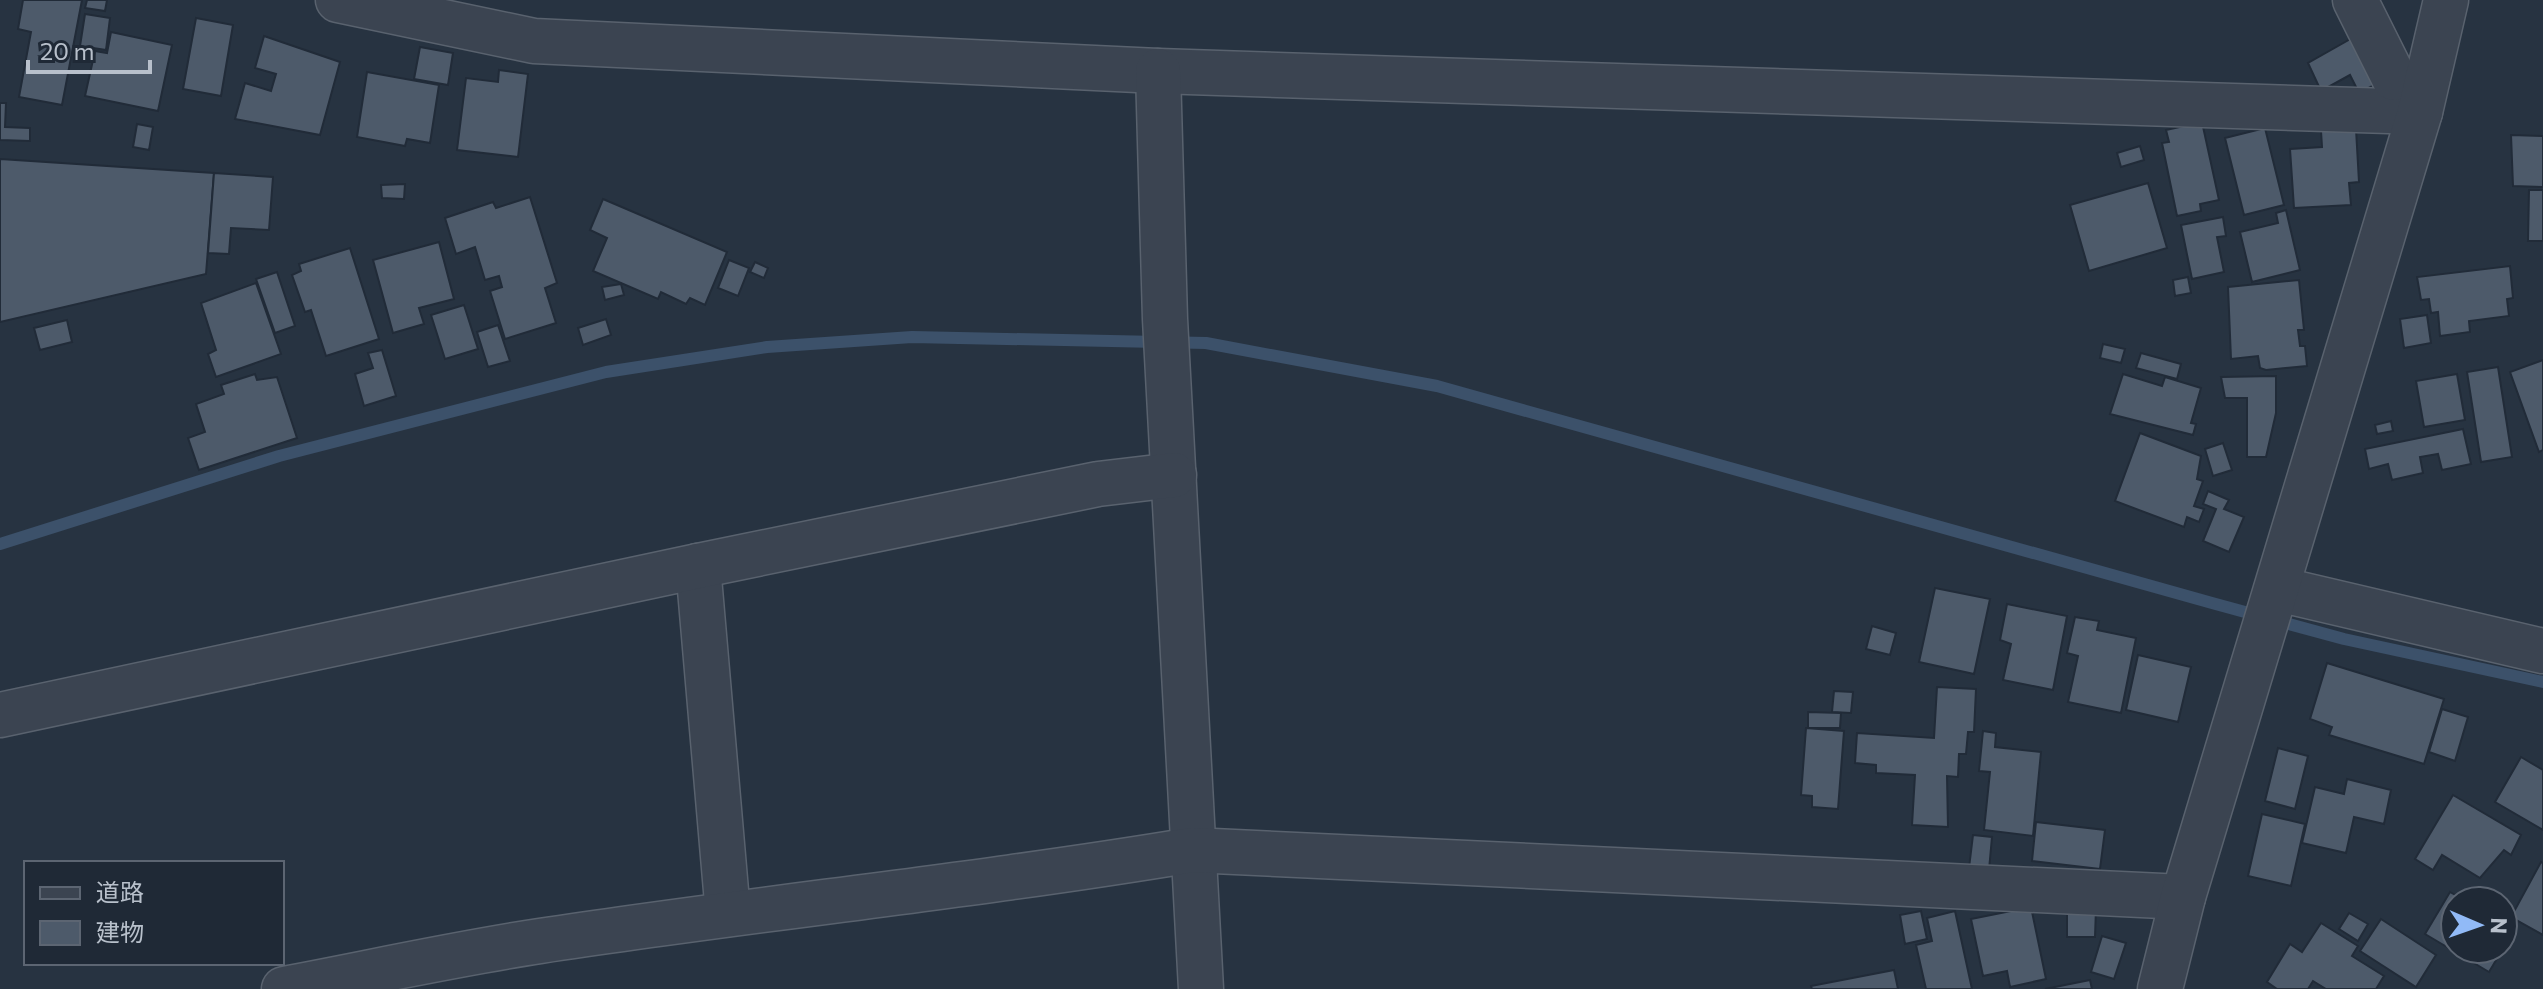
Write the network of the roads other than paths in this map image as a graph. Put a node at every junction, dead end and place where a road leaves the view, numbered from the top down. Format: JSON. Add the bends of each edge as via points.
{"nodes":[{"id":1,"x":338,"y":0,"type":"edge"},
{"id":2,"x":2355,"y":0,"type":"edge"},
{"id":3,"x":2446,"y":0,"type":"edge"},
{"id":4,"x":1158,"y":71,"type":"junction"},
{"id":5,"x":2394,"y":78,"type":"dead end"},
{"id":6,"x":2420,"y":112,"type":"junction"},
{"id":7,"x":1174,"y":475,"type":"junction"},
{"id":8,"x":698,"y":566,"type":"junction"},
{"id":9,"x":2278,"y":589,"type":"junction"},
{"id":10,"x":2543,"y":651,"type":"edge"},
{"id":11,"x":0,"y":715,"type":"edge"},
{"id":12,"x":1192,"y":850,"type":"junction"},
{"id":13,"x":2183,"y":897,"type":"junction"},
{"id":14,"x":728,"y":914,"type":"junction"},
{"id":15,"x":284,"y":989,"type":"edge"},
{"id":16,"x":1201,"y":989,"type":"edge"},
{"id":17,"x":2160,"y":989,"type":"edge"}],
"edges":[{"from":1,"to":4,"type":"street","via":[[534,41]]},
{"from":2,"to":5,"type":"street"},
{"from":3,"to":6,"type":"street"},
{"from":4,"to":6,"type":"street"},
{"from":4,"to":7,"type":"street"},
{"from":6,"to":9,"type":"street"},
{"from":7,"to":8,"type":"street","via":[[1098,484]]},
{"from":7,"to":12,"type":"street"},
{"from":8,"to":11,"type":"street"},
{"from":8,"to":14,"type":"street"},
{"from":9,"to":10,"type":"street"},
{"from":9,"to":13,"type":"street"},
{"from":12,"to":13,"type":"street"},
{"from":12,"to":14,"type":"street"},
{"from":12,"to":16,"type":"street"},
{"from":13,"to":17,"type":"street"},
{"from":14,"to":15,"type":"street","via":[[537,942]]}]}
